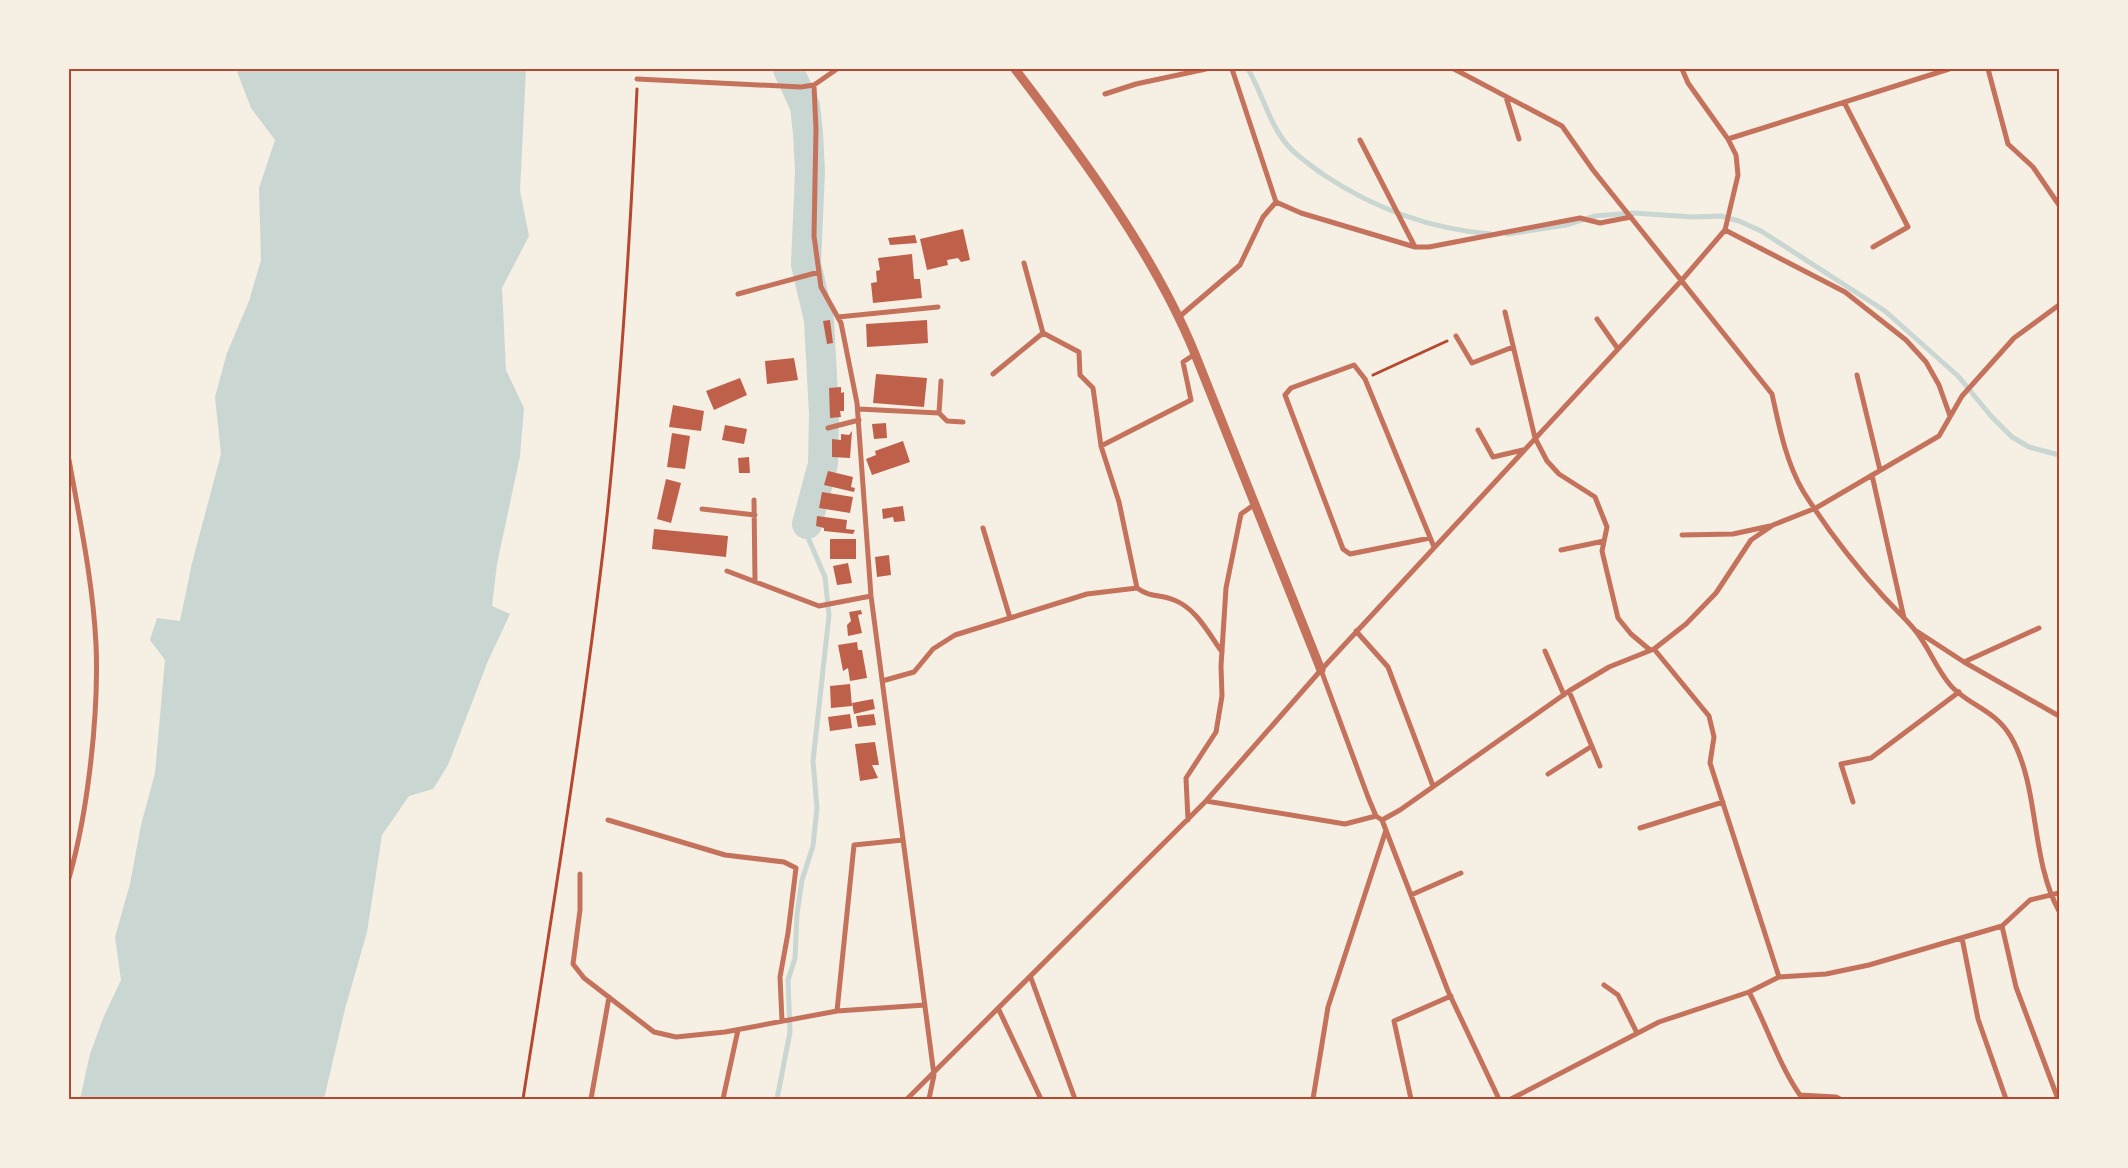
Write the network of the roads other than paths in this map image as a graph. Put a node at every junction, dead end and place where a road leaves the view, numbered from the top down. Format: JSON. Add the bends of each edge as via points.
{"nodes":[{"id":1,"x":837,"y":69,"type":"edge"},
{"id":2,"x":1015,"y":69,"type":"edge"},
{"id":3,"x":1206,"y":69,"type":"edge"},
{"id":4,"x":1232,"y":69,"type":"edge"},
{"id":5,"x":1454,"y":69,"type":"edge"},
{"id":6,"x":1682,"y":69,"type":"edge"},
{"id":7,"x":1950,"y":69,"type":"edge"},
{"id":8,"x":1988,"y":69,"type":"edge"},
{"id":9,"x":637,"y":80,"type":"road end"},
{"id":10,"x":814,"y":86,"type":"junction"},
{"id":11,"x":1105,"y":94,"type":"dead end"},
{"id":12,"x":1506,"y":97,"type":"junction"},
{"id":13,"x":1844,"y":102,"type":"junction"},
{"id":14,"x":1519,"y":139,"type":"dead end"},
{"id":15,"x":1728,"y":139,"type":"junction"},
{"id":16,"x":1360,"y":140,"type":"dead end"},
{"id":17,"x":1276,"y":202,"type":"junction"},
{"id":18,"x":2059,"y":205,"type":"edge"},
{"id":19,"x":1631,"y":217,"type":"junction"},
{"id":20,"x":1725,"y":230,"type":"junction"},
{"id":21,"x":1415,"y":247,"type":"junction"},
{"id":22,"x":1873,"y":247,"type":"dead end"},
{"id":23,"x":1024,"y":263,"type":"dead end"},
{"id":24,"x":819,"y":272,"type":"junction"},
{"id":25,"x":1682,"y":280,"type":"junction"},
{"id":26,"x":738,"y":294,"type":"dead end"},
{"id":27,"x":2059,"y":305,"type":"edge"},
{"id":28,"x":938,"y":307,"type":"dead end"},
{"id":29,"x":1504,"y":312,"type":"dead end"},
{"id":30,"x":1179,"y":316,"type":"junction"},
{"id":31,"x":838,"y":317,"type":"junction"},
{"id":32,"x":1597,"y":319,"type":"dead end"},
{"id":33,"x":1043,"y":333,"type":"junction"},
{"id":34,"x":1456,"y":336,"type":"road end"},
{"id":35,"x":1513,"y":348,"type":"junction"},
{"id":36,"x":1618,"y":349,"type":"junction"},
{"id":37,"x":1195,"y":354,"type":"junction"},
{"id":38,"x":993,"y":374,"type":"dead end"},
{"id":39,"x":1857,"y":375,"type":"dead end"},
{"id":40,"x":940,"y":381,"type":"dead end"},
{"id":41,"x":858,"y":409,"type":"junction"},
{"id":42,"x":939,"y":413,"type":"junction"},
{"id":43,"x":1950,"y":416,"type":"junction"},
{"id":44,"x":859,"y":420,"type":"junction"},
{"id":45,"x":963,"y":422,"type":"dead end"},
{"id":46,"x":828,"y":428,"type":"dead end"},
{"id":47,"x":1478,"y":430,"type":"dead end"},
{"id":48,"x":1535,"y":438,"type":"junction"},
{"id":49,"x":1101,"y":446,"type":"junction"},
{"id":50,"x":1524,"y":449,"type":"junction"},
{"id":51,"x":69,"y":460,"type":"edge"},
{"id":52,"x":1880,"y":470,"type":"junction"},
{"id":53,"x":1872,"y":475,"type":"junction"},
{"id":54,"x":754,"y":500,"type":"dead end"},
{"id":55,"x":1255,"y":504,"type":"junction"},
{"id":56,"x":702,"y":508,"type":"dead end"},
{"id":57,"x":1816,"y":508,"type":"junction"},
{"id":58,"x":755,"y":515,"type":"junction"},
{"id":59,"x":1773,"y":525,"type":"junction"},
{"id":60,"x":983,"y":528,"type":"dead end"},
{"id":61,"x":1682,"y":535,"type":"dead end"},
{"id":62,"x":1430,"y":538,"type":"junction"},
{"id":63,"x":1604,"y":541,"type":"junction"},
{"id":64,"x":1434,"y":547,"type":"junction"},
{"id":65,"x":1561,"y":550,"type":"dead end"},
{"id":66,"x":727,"y":571,"type":"dead end"},
{"id":67,"x":755,"y":581,"type":"junction"},
{"id":68,"x":1137,"y":588,"type":"junction"},
{"id":69,"x":871,"y":596,"type":"junction"},
{"id":70,"x":1010,"y":618,"type":"junction"},
{"id":71,"x":1904,"y":618,"type":"junction"},
{"id":72,"x":2039,"y":628,"type":"dead end"},
{"id":73,"x":1916,"y":630,"type":"junction"},
{"id":74,"x":1356,"y":631,"type":"junction"},
{"id":75,"x":1652,"y":650,"type":"junction"},
{"id":76,"x":1545,"y":651,"type":"dead end"},
{"id":77,"x":1222,"y":652,"type":"junction"},
{"id":78,"x":1964,"y":662,"type":"junction"},
{"id":79,"x":1321,"y":670,"type":"junction"},
{"id":80,"x":882,"y":681,"type":"junction"},
{"id":81,"x":1959,"y":692,"type":"junction"},
{"id":82,"x":1567,"y":693,"type":"junction"},
{"id":83,"x":2059,"y":716,"type":"edge"},
{"id":84,"x":1592,"y":746,"type":"junction"},
{"id":85,"x":1600,"y":766,"type":"dead end"},
{"id":86,"x":1548,"y":774,"type":"dead end"},
{"id":87,"x":1433,"y":786,"type":"junction"},
{"id":88,"x":1206,"y":801,"type":"junction"},
{"id":89,"x":1723,"y":802,"type":"junction"},
{"id":90,"x":1854,"y":802,"type":"dead end"},
{"id":91,"x":1376,"y":816,"type":"junction"},
{"id":92,"x":608,"y":820,"type":"dead end"},
{"id":93,"x":1188,"y":820,"type":"junction"},
{"id":94,"x":1382,"y":820,"type":"junction"},
{"id":95,"x":1640,"y":828,"type":"dead end"},
{"id":96,"x":1386,"y":830,"type":"junction"},
{"id":97,"x":903,"y":840,"type":"junction"},
{"id":98,"x":1461,"y":873,"type":"dead end"},
{"id":99,"x":580,"y":874,"type":"dead end"},
{"id":100,"x":69,"y":878,"type":"edge"},
{"id":101,"x":2059,"y":893,"type":"edge"},
{"id":102,"x":1411,"y":895,"type":"junction"},
{"id":103,"x":2051,"y":896,"type":"junction"},
{"id":104,"x":2059,"y":912,"type":"edge"},
{"id":105,"x":2002,"y":926,"type":"junction"},
{"id":106,"x":1962,"y":938,"type":"junction"},
{"id":107,"x":1779,"y":976,"type":"junction"},
{"id":108,"x":1031,"y":978,"type":"junction"},
{"id":109,"x":1604,"y":985,"type":"dead end"},
{"id":110,"x":1749,"y":992,"type":"junction"},
{"id":111,"x":1451,"y":996,"type":"junction"},
{"id":112,"x":610,"y":997,"type":"junction"},
{"id":113,"x":925,"y":1006,"type":"junction"},
{"id":114,"x":999,"y":1010,"type":"junction"},
{"id":115,"x":836,"y":1011,"type":"junction"},
{"id":116,"x":782,"y":1021,"type":"junction"},
{"id":117,"x":738,"y":1030,"type":"junction"},
{"id":118,"x":1636,"y":1033,"type":"junction"},
{"id":119,"x":934,"y":1075,"type":"junction"},
{"id":120,"x":591,"y":1099,"type":"edge"},
{"id":121,"x":723,"y":1099,"type":"edge"},
{"id":122,"x":907,"y":1099,"type":"edge"},
{"id":123,"x":929,"y":1099,"type":"edge"},
{"id":124,"x":1041,"y":1099,"type":"edge"},
{"id":125,"x":1075,"y":1099,"type":"edge"},
{"id":126,"x":1313,"y":1099,"type":"edge"},
{"id":127,"x":1412,"y":1099,"type":"edge"},
{"id":128,"x":1499,"y":1099,"type":"edge"},
{"id":129,"x":1511,"y":1099,"type":"edge"},
{"id":130,"x":1840,"y":1099,"type":"edge"},
{"id":131,"x":2006,"y":1099,"type":"edge"},
{"id":132,"x":2058,"y":1099,"type":"edge"}],
"edges":[{"from":1,"to":10,"type":"street"},
{"from":2,"to":30,"type":"street","via":[[1101,188]]},
{"from":3,"to":11,"type":"street"},
{"from":4,"to":17,"type":"street"},
{"from":5,"to":12,"type":"street"},
{"from":6,"to":15,"type":"street","via":[[1688,83]]},
{"from":7,"to":13,"type":"street"},
{"from":8,"to":18,"type":"street","via":[[2008,144],[2033,166]]},
{"from":9,"to":10,"type":"street"},
{"from":10,"to":24,"type":"street","via":[[814,236]]},
{"from":12,"to":14,"type":"street"},
{"from":12,"to":19,"type":"street","via":[[1562,126]]},
{"from":13,"to":15,"type":"street"},
{"from":13,"to":22,"type":"street","via":[[1908,227]]},
{"from":15,"to":20,"type":"street","via":[[1736,155],[1738,175]]},
{"from":16,"to":21,"type":"street"},
{"from":17,"to":21,"type":"street","via":[[1301,213]]},
{"from":17,"to":30,"type":"street","via":[[1263,217],[1240,266]]},
{"from":19,"to":21,"type":"street","via":[[1600,223],[1580,218]]},
{"from":19,"to":25,"type":"street"},
{"from":20,"to":25,"type":"street"},
{"from":20,"to":43,"type":"street","via":[[1845,292],[1906,340],[1926,362],[1939,385]]},
{"from":23,"to":33,"type":"street"},
{"from":24,"to":26,"type":"street"},
{"from":24,"to":31,"type":"street","via":[[821,287]]},
{"from":25,"to":36,"type":"street"},
{"from":25,"to":57,"type":"street","via":[[1772,394],[1782,440],[1803,490]]},
{"from":27,"to":43,"type":"street","via":[[2014,338],[1962,396]]},
{"from":28,"to":31,"type":"street"},
{"from":29,"to":35,"type":"street"},
{"from":30,"to":37,"type":"street"},
{"from":31,"to":41,"type":"street","via":[[842,323]]},
{"from":32,"to":36,"type":"street"},
{"from":33,"to":38,"type":"street"},
{"from":33,"to":49,"type":"street","via":[[1080,352],[1080,375],[1093,388]]},
{"from":34,"to":35,"type":"street","via":[[1472,364]]},
{"from":35,"to":48,"type":"street"},
{"from":36,"to":48,"type":"street"},
{"from":37,"to":49,"type":"street","via":[[1183,362],[1191,400]]},
{"from":37,"to":55,"type":"street"},
{"from":39,"to":52,"type":"street"},
{"from":40,"to":42,"type":"street"},
{"from":41,"to":42,"type":"street"},
{"from":41,"to":44,"type":"street"},
{"from":42,"to":45,"type":"street","via":[[947,421]]},
{"from":43,"to":52,"type":"street","via":[[1939,436]]},
{"from":44,"to":46,"type":"street"},
{"from":44,"to":69,"type":"street"},
{"from":47,"to":50,"type":"street","via":[[1493,457]]},
{"from":48,"to":50,"type":"street"},
{"from":48,"to":63,"type":"street","via":[[1547,462],[1559,474],[1595,498],[1607,527]]},
{"from":49,"to":68,"type":"street","via":[[1119,502]]},
{"from":50,"to":64,"type":"street"},
{"from":51,"to":100,"type":"street","via":[[96,645],[91,751]]},
{"from":52,"to":53,"type":"street"},
{"from":53,"to":57,"type":"street"},
{"from":53,"to":71,"type":"street"},
{"from":54,"to":58,"type":"street"},
{"from":55,"to":77,"type":"street","via":[[1241,514],[1226,588]]},
{"from":55,"to":79,"type":"street"},
{"from":56,"to":58,"type":"street"},
{"from":57,"to":59,"type":"street"},
{"from":57,"to":71,"type":"street","via":[[1848,553]]},
{"from":58,"to":67,"type":"street"},
{"from":59,"to":61,"type":"street","via":[[1733,534]]},
{"from":59,"to":75,"type":"street","via":[[1751,540],[1710,599],[1686,624]]},
{"from":60,"to":70,"type":"street"},
{"from":62,"to":62,"type":"street","via":[[1364,378],[1354,366],[1291,388],[1285,394],[1343,549],[1350,554]]},
{"from":62,"to":64,"type":"street"},
{"from":63,"to":65,"type":"street"},
{"from":63,"to":75,"type":"street","via":[[1602,551],[1618,618],[1631,634]]},
{"from":64,"to":74,"type":"street"},
{"from":66,"to":67,"type":"street"},
{"from":67,"to":69,"type":"street","via":[[819,606]]},
{"from":68,"to":70,"type":"street","via":[[1087,594]]},
{"from":68,"to":77,"type":"street","via":[[1147,595],[1173,599],[1186,606]]},
{"from":69,"to":80,"type":"street"},
{"from":70,"to":80,"type":"street","via":[[955,635],[933,649],[914,672]]},
{"from":71,"to":73,"type":"street"},
{"from":72,"to":78,"type":"street"},
{"from":73,"to":78,"type":"street"},
{"from":73,"to":81,"type":"street"},
{"from":74,"to":79,"type":"street"},
{"from":74,"to":87,"type":"street","via":[[1388,667]]},
{"from":75,"to":82,"type":"street","via":[[1609,667]]},
{"from":75,"to":89,"type":"street","via":[[1709,716],[1714,737],[1710,762]]},
{"from":76,"to":82,"type":"street"},
{"from":77,"to":93,"type":"street","via":[[1222,696],[1216,732],[1186,778]]},
{"from":78,"to":83,"type":"street"},
{"from":79,"to":88,"type":"street"},
{"from":79,"to":91,"type":"street"},
{"from":80,"to":97,"type":"street"},
{"from":81,"to":90,"type":"street","via":[[1871,758],[1841,764]]},
{"from":81,"to":103,"type":"street","via":[[1989,711],[2011,737],[2023,765]]},
{"from":82,"to":84,"type":"street"},
{"from":82,"to":87,"type":"street"},
{"from":84,"to":85,"type":"street"},
{"from":84,"to":86,"type":"street"},
{"from":87,"to":94,"type":"street"},
{"from":88,"to":91,"type":"street","via":[[1346,824]]},
{"from":88,"to":93,"type":"street"},
{"from":89,"to":95,"type":"street"},
{"from":89,"to":107,"type":"street"},
{"from":91,"to":94,"type":"street"},
{"from":92,"to":116,"type":"street","via":[[725,855],[784,862],[796,868],[780,977]]},
{"from":93,"to":108,"type":"street"},
{"from":94,"to":96,"type":"street"},
{"from":96,"to":102,"type":"street"},
{"from":96,"to":126,"type":"street","via":[[1328,1007]]},
{"from":97,"to":113,"type":"street"},
{"from":97,"to":115,"type":"street","via":[[854,845]]},
{"from":98,"to":102,"type":"street"},
{"from":99,"to":112,"type":"street","via":[[580,910],[573,964],[584,978]]},
{"from":101,"to":103,"type":"street"},
{"from":102,"to":111,"type":"street"},
{"from":103,"to":104,"type":"street"},
{"from":103,"to":105,"type":"street","via":[[2030,900]]},
{"from":105,"to":106,"type":"street"},
{"from":105,"to":132,"type":"street","via":[[2016,987]]},
{"from":106,"to":107,"type":"street","via":[[1843,971]]},
{"from":106,"to":131,"type":"street","via":[[1978,1019]]},
{"from":107,"to":110,"type":"street"},
{"from":108,"to":114,"type":"street"},
{"from":108,"to":125,"type":"street"},
{"from":109,"to":118,"type":"street","via":[[1618,994]]},
{"from":110,"to":118,"type":"street"},
{"from":110,"to":130,"type":"street","via":[[1800,1095]]},
{"from":111,"to":127,"type":"street","via":[[1394,1021]]},
{"from":111,"to":128,"type":"street"},
{"from":112,"to":117,"type":"street","via":[[654,1032],[676,1037]]},
{"from":112,"to":120,"type":"street"},
{"from":113,"to":115,"type":"street"},
{"from":113,"to":119,"type":"street"},
{"from":114,"to":119,"type":"street"},
{"from":114,"to":124,"type":"street"},
{"from":115,"to":116,"type":"street"},
{"from":116,"to":117,"type":"street"},
{"from":117,"to":121,"type":"street"},
{"from":118,"to":129,"type":"street"},
{"from":119,"to":122,"type":"street"},
{"from":119,"to":123,"type":"street"}]}
